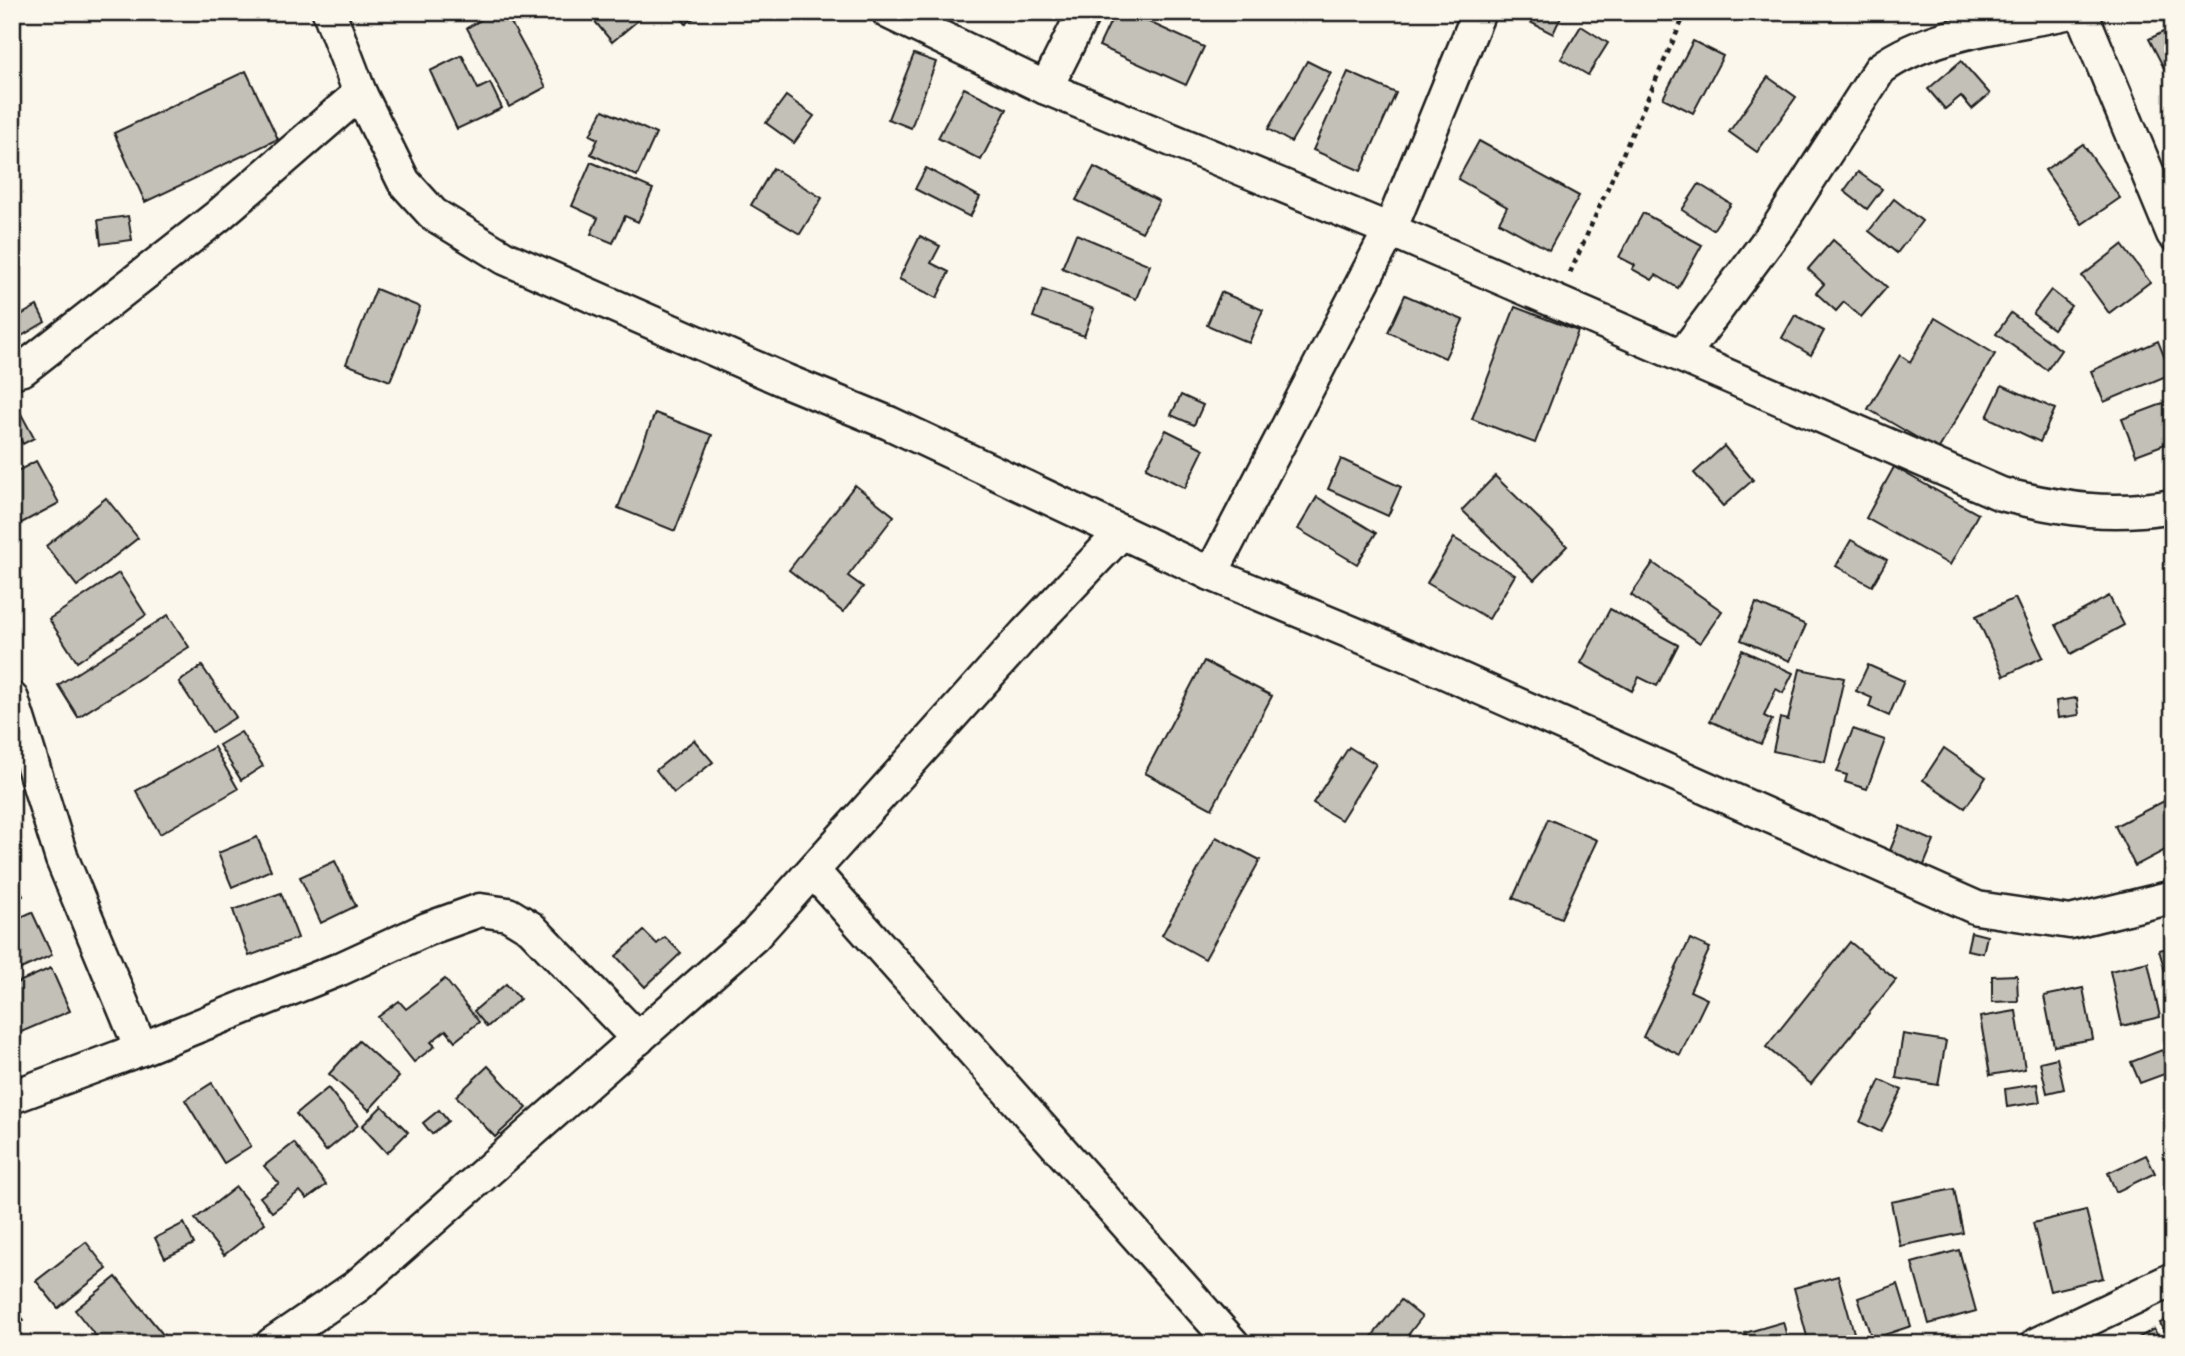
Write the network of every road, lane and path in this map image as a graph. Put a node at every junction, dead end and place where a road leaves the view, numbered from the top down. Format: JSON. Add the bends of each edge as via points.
{"nodes":[{"id":1,"x":329,"y":12,"type":"edge"},
{"id":2,"x":888,"y":12,"type":"edge"},
{"id":3,"x":1084,"y":12,"type":"edge"},
{"id":4,"x":1479,"y":12,"type":"edge"},
{"id":5,"x":1686,"y":12,"type":"edge"},
{"id":6,"x":2071,"y":12,"type":"edge"},
{"id":7,"x":2081,"y":12,"type":"edge"},
{"id":8,"x":1046,"y":88,"type":"junction"},
{"id":9,"x":360,"y":93,"type":"junction"},
{"id":10,"x":1390,"y":230,"type":"junction"},
{"id":11,"x":2173,"y":234,"type":"edge"},
{"id":12,"x":1556,"y":303,"type":"junction"},
{"id":13,"x":1683,"y":355,"type":"junction"},
{"id":14,"x":12,"y":372,"type":"edge"},
{"id":15,"x":2173,"y":506,"type":"edge"},
{"id":16,"x":1122,"y":532,"type":"junction"},
{"id":17,"x":1210,"y":574,"type":"junction"},
{"id":18,"x":12,"y":699,"type":"edge"},
{"id":19,"x":813,"y":871,"type":"junction"},
{"id":20,"x":2173,"y":897,"type":"edge"},
{"id":21,"x":638,"y":1039,"type":"junction"},
{"id":22,"x":141,"y":1049,"type":"junction"},
{"id":23,"x":12,"y":1097,"type":"edge"},
{"id":24,"x":2173,"y":1279,"type":"edge"},
{"id":25,"x":272,"y":1344,"type":"edge"},
{"id":26,"x":1233,"y":1344,"type":"edge"},
{"id":27,"x":2037,"y":1344,"type":"edge"}],
"edges":[{"from":1,"to":9,"type":"street"},
{"from":2,"to":8,"type":"street"},
{"from":3,"to":8,"type":"street"},
{"from":4,"to":10,"type":"street"},
{"from":5,"to":12,"type":"path"},
{"from":6,"to":13,"type":"street","via":[[1943,40],[1897,57],[1880,69],[1780,226]]},
{"from":7,"to":11,"type":"street"},
{"from":8,"to":10,"type":"street"},
{"from":9,"to":14,"type":"street","via":[[218,216],[23,369]]},
{"from":9,"to":16,"type":"street","via":[[404,182],[433,214],[505,258],[889,423]]},
{"from":10,"to":12,"type":"street"},
{"from":10,"to":17,"type":"street"},
{"from":12,"to":13,"type":"street"},
{"from":13,"to":15,"type":"street","via":[[2001,494],[2094,511],[2132,513]]},
{"from":16,"to":17,"type":"street"},
{"from":16,"to":19,"type":"street"},
{"from":17,"to":20,"type":"street","via":[[1413,657],[1977,908],[2070,922]]},
{"from":18,"to":22,"type":"street","via":[[62,859]]},
{"from":19,"to":21,"type":"street","via":[[754,936]]},
{"from":19,"to":26,"type":"street"},
{"from":21,"to":22,"type":"street","via":[[531,928],[508,914],[481,911],[427,929]]},
{"from":21,"to":25,"type":"street","via":[[357,1286]]},
{"from":22,"to":23,"type":"street"},
{"from":24,"to":27,"type":"street"}]}
